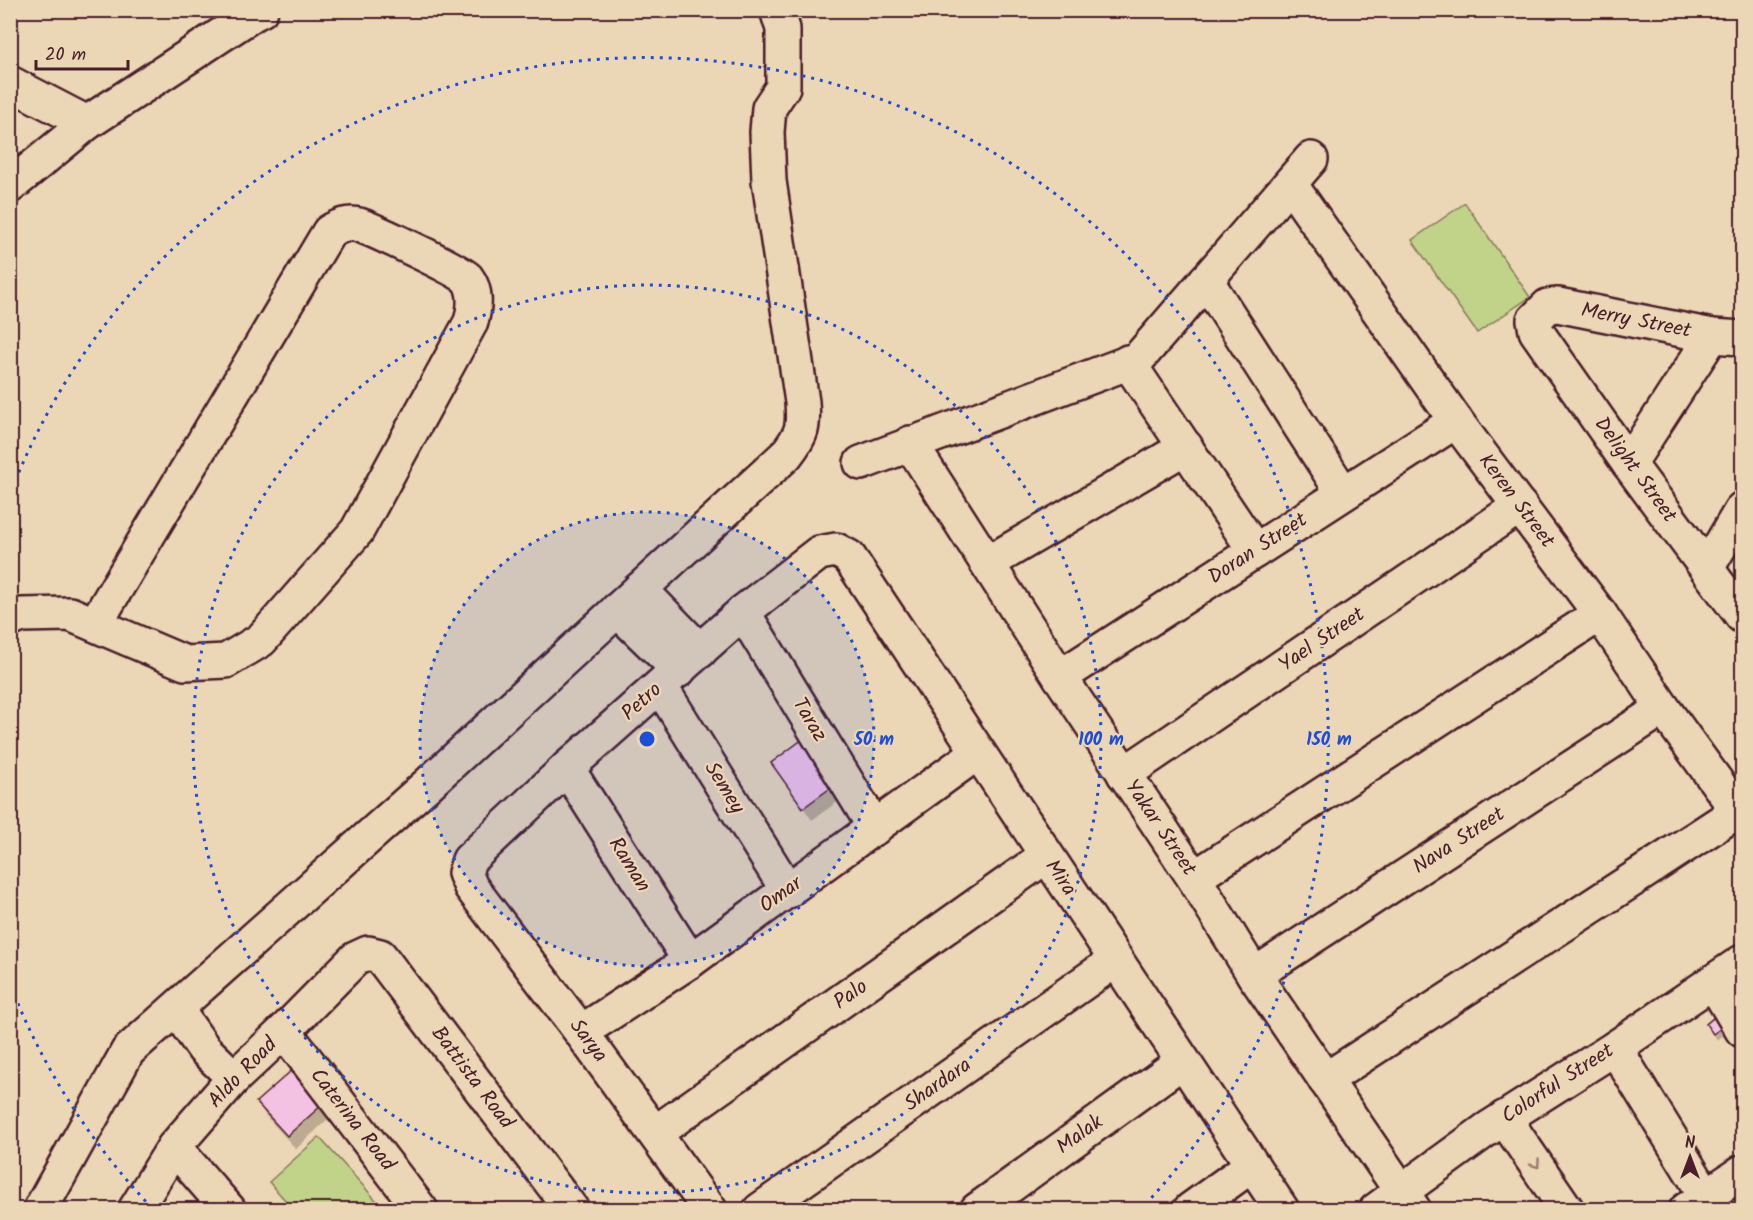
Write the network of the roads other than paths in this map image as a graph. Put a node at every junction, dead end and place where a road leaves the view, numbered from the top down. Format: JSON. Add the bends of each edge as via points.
{"nodes":[{"id":1,"x":261,"y":10,"type":"edge"},
{"id":2,"x":777,"y":10,"type":"edge"},
{"id":3,"x":10,"y":83,"type":"edge"},
{"id":4,"x":87,"y":123,"type":"junction"},
{"id":5,"x":1311,"y":159,"type":"dead end"},
{"id":6,"x":1290,"y":184,"type":"junction"},
{"id":7,"x":10,"y":186,"type":"edge"},
{"id":8,"x":1206,"y":280,"type":"junction"},
{"id":9,"x":1534,"y":320,"type":"joint"},
{"id":10,"x":1727,"y":337,"type":"edge"},
{"id":11,"x":1128,"y":362,"type":"junction"},
{"id":12,"x":1456,"y":421,"type":"junction"},
{"id":13,"x":910,"y":443,"type":"junction"},
{"id":14,"x":1186,"y":447,"type":"junction"},
{"id":15,"x":861,"y":463,"type":"dead end"},
{"id":16,"x":1629,"y":464,"type":"junction"},
{"id":17,"x":1343,"y":494,"type":"junction"},
{"id":18,"x":1520,"y":506,"type":"junction"},
{"id":19,"x":1743,"y":509,"type":"edge"},
{"id":20,"x":836,"y":550,"type":"joint"},
{"id":21,"x":1255,"y":551,"type":"junction"},
{"id":22,"x":988,"y":563,"type":"junction"},
{"id":23,"x":1707,"y":568,"type":"junction"},
{"id":24,"x":628,"y":600,"type":"junction"},
{"id":25,"x":743,"y":612,"type":"junction"},
{"id":26,"x":1600,"y":614,"type":"junction"},
{"id":27,"x":1743,"y":616,"type":"edge"},
{"id":28,"x":10,"y":620,"type":"edge"},
{"id":29,"x":94,"y":624,"type":"junction"},
{"id":30,"x":679,"y":669,"type":"junction"},
{"id":31,"x":1060,"y":677,"type":"junction"},
{"id":32,"x":1663,"y":708,"type":"junction"},
{"id":33,"x":977,"y":753,"type":"junction"},
{"id":34,"x":567,"y":768,"type":"junction"},
{"id":35,"x":1124,"y":774,"type":"junction"},
{"id":36,"x":1741,"y":814,"type":"edge"},
{"id":37,"x":875,"y":828,"type":"junction"},
{"id":38,"x":1046,"y":856,"type":"junction"},
{"id":39,"x":465,"y":873,"type":"joint"},
{"id":40,"x":1194,"y":878,"type":"junction"},
{"id":41,"x":788,"y":891,"type":"junction"},
{"id":42,"x":368,"y":953,"type":"joint"},
{"id":43,"x":1116,"y":960,"type":"junction"},
{"id":44,"x":690,"y":962,"type":"junction"},
{"id":45,"x":1743,"y":962,"type":"edge"},
{"id":46,"x":1254,"y":975,"type":"junction"},
{"id":47,"x":1714,"y":983,"type":"junction"},
{"id":48,"x":176,"y":1009,"type":"junction"},
{"id":49,"x":1743,"y":1030,"type":"edge"},
{"id":50,"x":284,"y":1031,"type":"junction"},
{"id":51,"x":581,"y":1032,"type":"junction"},
{"id":52,"x":1615,"y":1048,"type":"junction"},
{"id":53,"x":1183,"y":1061,"type":"junction"},
{"id":54,"x":234,"y":1078,"type":"junction"},
{"id":55,"x":1325,"y":1080,"type":"junction"},
{"id":56,"x":1504,"y":1118,"type":"junction"},
{"id":57,"x":655,"y":1133,"type":"junction"},
{"id":58,"x":174,"y":1147,"type":"junction"},
{"id":59,"x":1252,"y":1165,"type":"junction"},
{"id":60,"x":1743,"y":1172,"type":"edge"},
{"id":61,"x":1696,"y":1203,"type":"edge"},
{"id":62,"x":1397,"y":1204,"type":"edge"},
{"id":63,"x":40,"y":1209,"type":"edge"},
{"id":64,"x":135,"y":1209,"type":"edge"},
{"id":65,"x":229,"y":1209,"type":"edge"},
{"id":66,"x":421,"y":1209,"type":"edge"},
{"id":67,"x":572,"y":1209,"type":"edge"},
{"id":68,"x":710,"y":1209,"type":"edge"},
{"id":69,"x":760,"y":1209,"type":"edge"},
{"id":70,"x":977,"y":1209,"type":"edge"},
{"id":71,"x":1190,"y":1209,"type":"edge"},
{"id":72,"x":1282,"y":1209,"type":"edge"},
{"id":73,"x":1567,"y":1209,"type":"edge"}],
"edges":[{"from":1,"to":4,"type":"street"},
{"from":2,"to":24,"type":"street","via":[[783,30],[784,77],[783,87],[769,108],[769,181],[803,424],[786,455]]},
{"from":3,"to":4,"type":"street"},
{"from":4,"to":7,"type":"street"},
{"from":5,"to":6,"type":"street"},
{"from":6,"to":8,"type":"street"},
{"from":6,"to":12,"type":"street","name":"Keren Street"},
{"from":8,"to":11,"type":"street","via":[[1138,359]]},
{"from":8,"to":17,"type":"street"},
{"from":9,"to":10,"type":"street","name":"Merry Street","via":[[1548,306],[1558,305]]},
{"from":9,"to":16,"type":"street","name":"Delight Street","via":[[1536,331]]},
{"from":10,"to":16,"type":"street"},
{"from":11,"to":13,"type":"street"},
{"from":11,"to":14,"type":"street"},
{"from":12,"to":17,"type":"street","name":"Doran Street"},
{"from":12,"to":18,"type":"street","name":"Keren Street"},
{"from":13,"to":15,"type":"street"},
{"from":13,"to":22,"type":"street","name":"Yakar Street"},
{"from":14,"to":21,"type":"street"},
{"from":14,"to":22,"type":"street"},
{"from":16,"to":23,"type":"street","name":"Delight Street"},
{"from":17,"to":21,"type":"street","name":"Doran Street"},
{"from":18,"to":26,"type":"street","name":"Keren Street"},
{"from":18,"to":35,"type":"street","name":"Yael Street"},
{"from":19,"to":23,"type":"street"},
{"from":20,"to":25,"type":"street","name":"Petro","via":[[819,553]]},
{"from":20,"to":33,"type":"street","name":"Mira","via":[[849,557]]},
{"from":21,"to":31,"type":"street","name":"Doran Street"},
{"from":22,"to":31,"type":"street","name":"Yakar Street"},
{"from":23,"to":27,"type":"street","name":"Delight Street"},
{"from":24,"to":30,"type":"street","name":"Semey"},
{"from":24,"to":48,"type":"street"},
{"from":25,"to":30,"type":"street","name":"Petro"},
{"from":25,"to":37,"type":"street","name":"Taraz"},
{"from":26,"to":32,"type":"street","name":"Keren Street"},
{"from":26,"to":40,"type":"street"},
{"from":28,"to":29,"type":"street","via":[[21,615],[70,614]]},
{"from":29,"to":29,"type":"street","via":[[185,663],[226,661],[261,640],[357,531],[471,322],[474,292],[466,277],[358,225],[342,225],[329,232]]},
{"from":30,"to":34,"type":"street","name":"Petro"},
{"from":30,"to":41,"type":"street","name":"Semey"},
{"from":31,"to":35,"type":"street","name":"Yakar Street"},
{"from":32,"to":36,"type":"street","name":"Keren Street"},
{"from":32,"to":46,"type":"street","name":"Nava Street"},
{"from":33,"to":37,"type":"street","name":"Omar"},
{"from":33,"to":38,"type":"street","name":"Mira"},
{"from":34,"to":39,"type":"street","name":"Petro","via":[[469,860]]},
{"from":34,"to":44,"type":"street","name":"Raman"},
{"from":35,"to":40,"type":"street","name":"Yakar Street"},
{"from":36,"to":55,"type":"street"},
{"from":37,"to":41,"type":"street","name":"Omar"},
{"from":38,"to":43,"type":"street","name":"Mira"},
{"from":38,"to":57,"type":"street","name":"Palo"},
{"from":39,"to":51,"type":"street","name":"Sarya","via":[[471,887]]},
{"from":40,"to":46,"type":"street","name":"Yakar Street"},
{"from":41,"to":44,"type":"street","name":"Omar"},
{"from":42,"to":50,"type":"street","name":"Aldo Road","via":[[355,959]]},
{"from":42,"to":67,"type":"street","name":"Battista Road","via":[[380,956]]},
{"from":43,"to":53,"type":"street","name":"Mira"},
{"from":43,"to":69,"type":"street","name":"Shardara"},
{"from":44,"to":51,"type":"street","name":"Omar"},
{"from":45,"to":47,"type":"street","name":"Colorful Street"},
{"from":46,"to":55,"type":"street","name":"Yakar Street"},
{"from":47,"to":49,"type":"street"},
{"from":47,"to":52,"type":"street","name":"Colorful Street"},
{"from":48,"to":54,"type":"street","via":[[204,1049]]},
{"from":48,"to":63,"type":"street","via":[[128,1051]]},
{"from":50,"to":54,"type":"street","name":"Aldo Road"},
{"from":50,"to":66,"type":"street","name":"Caterina Road"},
{"from":51,"to":57,"type":"street","name":"Sarya"},
{"from":52,"to":56,"type":"street","name":"Colorful Street"},
{"from":52,"to":61,"type":"street"},
{"from":53,"to":59,"type":"street","name":"Mira"},
{"from":53,"to":70,"type":"street","name":"Malak"},
{"from":54,"to":58,"type":"street","name":"Aldo Road"},
{"from":55,"to":62,"type":"street","name":"Yakar Street"},
{"from":56,"to":62,"type":"street","name":"Colorful Street"},
{"from":56,"to":73,"type":"street","one_way":true},
{"from":57,"to":68,"type":"street","name":"Sarya"},
{"from":58,"to":64,"type":"street","name":"Aldo Road"},
{"from":58,"to":65,"type":"street"},
{"from":59,"to":71,"type":"street"},
{"from":59,"to":72,"type":"street","name":"Mira"},
{"from":60,"to":61,"type":"street"}]}
